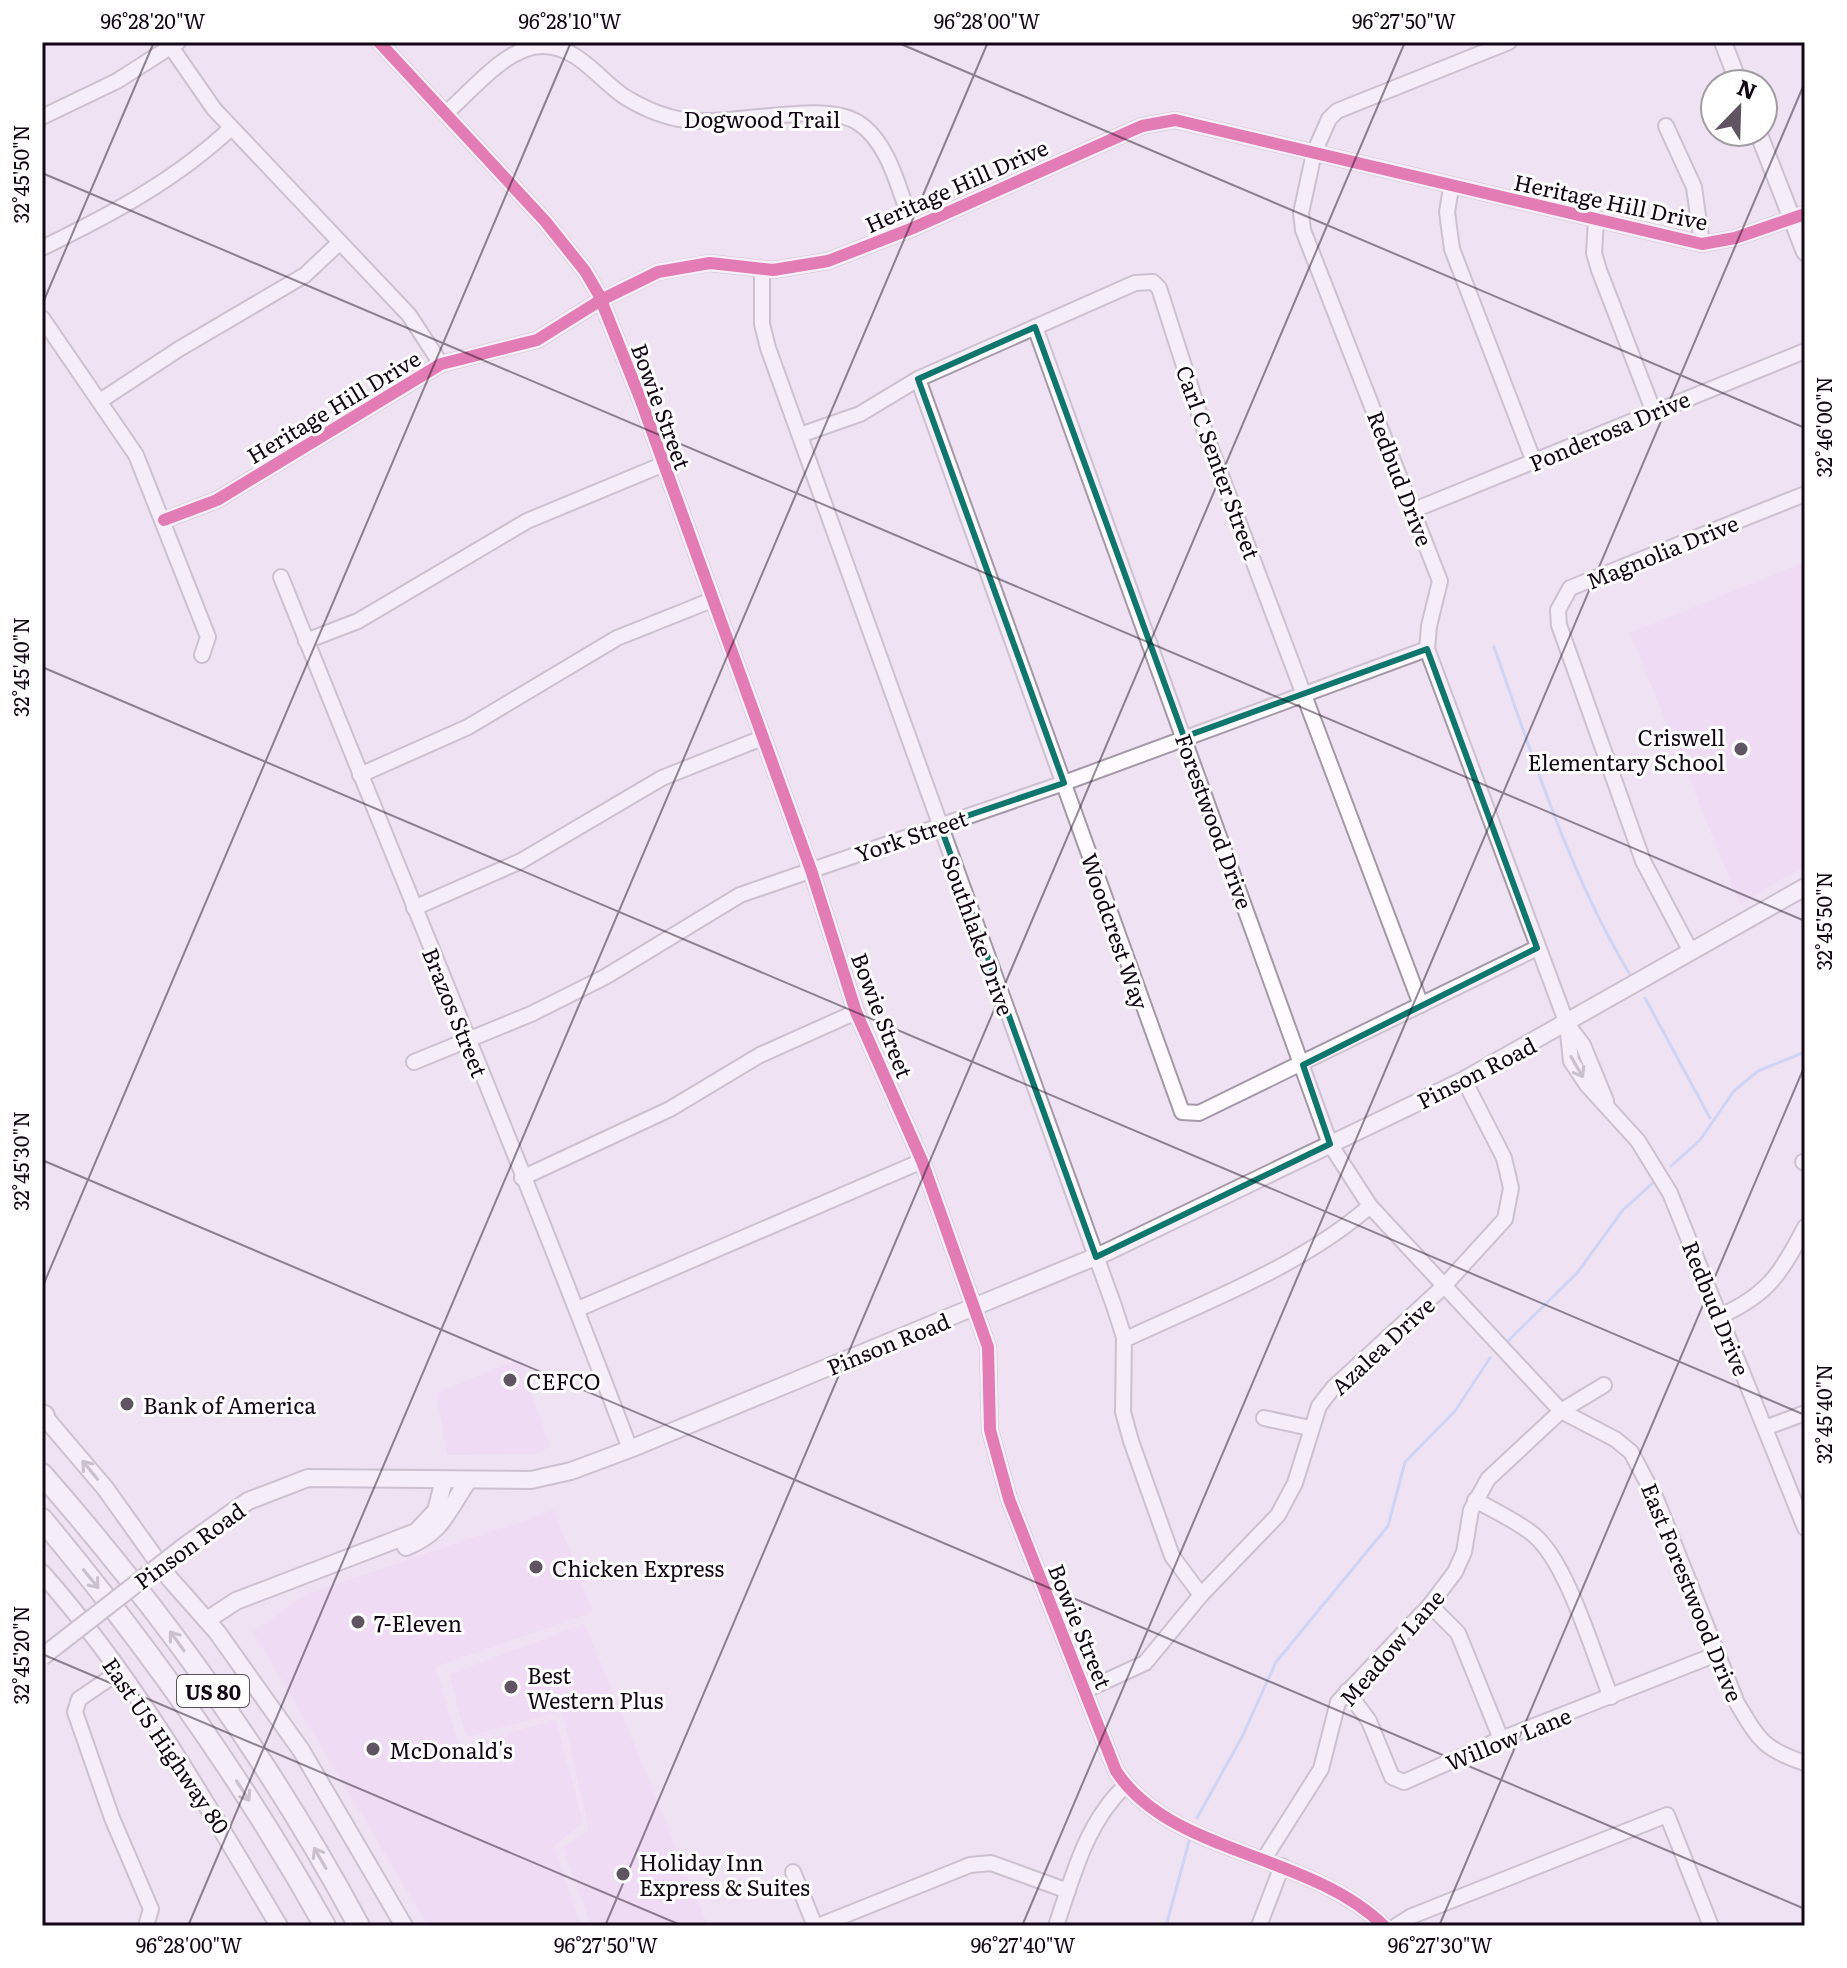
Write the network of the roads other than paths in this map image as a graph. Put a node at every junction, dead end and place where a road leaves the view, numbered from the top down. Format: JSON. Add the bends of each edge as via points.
{"nodes":[{"id":1,"x":379,"y":42,"type":"edge"},
{"id":2,"x":1509,"y":42,"type":"edge"},
{"id":3,"x":1723,"y":42,"type":"edge"},
{"id":4,"x":175,"y":44,"type":"edge"},
{"id":5,"x":1733,"y":68,"type":"edge"},
{"id":6,"x":446,"y":113,"type":"junction"},
{"id":7,"x":42,"y":117,"type":"edge"},
{"id":8,"x":1666,"y":126,"type":"dead end"},
{"id":9,"x":231,"y":128,"type":"junction"},
{"id":10,"x":1766,"y":148,"type":"edge"},
{"id":11,"x":1314,"y":153,"type":"junction"},
{"id":12,"x":1451,"y":188,"type":"junction"},
{"id":13,"x":1798,"y":216,"type":"edge"},
{"id":14,"x":1596,"y":219,"type":"junction"},
{"id":15,"x":913,"y":228,"type":"junction"},
{"id":16,"x":340,"y":242,"type":"junction"},
{"id":17,"x":1702,"y":244,"type":"junction"},
{"id":18,"x":42,"y":248,"type":"edge"},
{"id":19,"x":1805,"y":252,"type":"edge"},
{"id":20,"x":762,"y":270,"type":"junction"},
{"id":21,"x":601,"y":300,"type":"junction"},
{"id":22,"x":42,"y":318,"type":"edge"},
{"id":23,"x":1035,"y":327,"type":"junction"},
{"id":24,"x":1805,"y":351,"type":"edge"},
{"id":25,"x":441,"y":364,"type":"junction"},
{"id":26,"x":918,"y":379,"type":"junction"},
{"id":27,"x":100,"y":401,"type":"junction"},
{"id":28,"x":1653,"y":410,"type":"junction"},
{"id":29,"x":800,"y":435,"type":"junction"},
{"id":30,"x":1534,"y":462,"type":"junction"},
{"id":31,"x":664,"y":464,"type":"junction"},
{"id":32,"x":1805,"y":494,"type":"edge"},
{"id":33,"x":1414,"y":510,"type":"junction"},
{"id":34,"x":164,"y":520,"type":"junction"},
{"id":35,"x":281,"y":577,"type":"dead end"},
{"id":36,"x":712,"y":600,"type":"junction"},
{"id":37,"x":306,"y":641,"type":"junction"},
{"id":38,"x":1427,"y":649,"type":"junction"},
{"id":39,"x":202,"y":655,"type":"dead end"},
{"id":40,"x":1305,"y":695,"type":"junction"},
{"id":41,"x":1184,"y":737,"type":"junction"},
{"id":42,"x":762,"y":738,"type":"junction"},
{"id":43,"x":360,"y":775,"type":"junction"},
{"id":44,"x":1064,"y":783,"type":"junction"},
{"id":45,"x":940,"y":825,"type":"junction"},
{"id":46,"x":811,"y":870,"type":"junction"},
{"id":47,"x":1805,"y":887,"type":"edge"},
{"id":48,"x":414,"y":908,"type":"junction"},
{"id":49,"x":1537,"y":948,"type":"junction"},
{"id":50,"x":1690,"y":950,"type":"junction"},
{"id":51,"x":1421,"y":1005,"type":"junction"},
{"id":52,"x":856,"y":1012,"type":"junction"},
{"id":53,"x":1567,"y":1024,"type":"junction"},
{"id":54,"x":467,"y":1042,"type":"junction"},
{"id":55,"x":414,"y":1062,"type":"dead end"},
{"id":56,"x":1303,"y":1065,"type":"junction"},
{"id":57,"x":1464,"y":1080,"type":"junction"},
{"id":58,"x":1330,"y":1144,"type":"junction"},
{"id":59,"x":922,"y":1161,"type":"junction"},
{"id":60,"x":522,"y":1178,"type":"junction"},
{"id":61,"x":1370,"y":1206,"type":"junction"},
{"id":62,"x":1805,"y":1227,"type":"edge"},
{"id":63,"x":1096,"y":1257,"type":"junction"},
{"id":64,"x":1443,"y":1287,"type":"junction"},
{"id":65,"x":578,"y":1309,"type":"junction"},
{"id":66,"x":973,"y":1309,"type":"junction"},
{"id":67,"x":1720,"y":1316,"type":"junction"},
{"id":68,"x":1124,"y":1340,"type":"junction"},
{"id":69,"x":1604,"y":1385,"type":"dead end"},
{"id":70,"x":1561,"y":1411,"type":"junction"},
{"id":71,"x":1805,"y":1413,"type":"edge"},
{"id":72,"x":43,"y":1415,"type":"edge"},
{"id":73,"x":1264,"y":1418,"type":"dead end"},
{"id":74,"x":1310,"y":1428,"type":"junction"},
{"id":75,"x":1765,"y":1428,"type":"junction"},
{"id":76,"x":630,"y":1449,"type":"junction"},
{"id":77,"x":42,"y":1474,"type":"edge"},
{"id":78,"x":444,"y":1480,"type":"junction"},
{"id":79,"x":468,"y":1481,"type":"junction"},
{"id":80,"x":1475,"y":1500,"type":"junction"},
{"id":81,"x":42,"y":1519,"type":"edge"},
{"id":82,"x":1805,"y":1528,"type":"edge"},
{"id":83,"x":350,"y":1558,"type":"junction"},
{"id":84,"x":42,"y":1573,"type":"edge"},
{"id":85,"x":1201,"y":1595,"type":"junction"},
{"id":86,"x":1430,"y":1605,"type":"junction"},
{"id":87,"x":207,"y":1620,"type":"junction"},
{"id":88,"x":1717,"y":1654,"type":"junction"},
{"id":89,"x":42,"y":1657,"type":"edge"},
{"id":90,"x":119,"y":1672,"type":"junction"},
{"id":91,"x":1086,"y":1690,"type":"junction"},
{"id":92,"x":1347,"y":1691,"type":"junction"},
{"id":93,"x":1611,"y":1697,"type":"junction"},
{"id":94,"x":1501,"y":1739,"type":"junction"},
{"id":95,"x":1805,"y":1763,"type":"edge"},
{"id":96,"x":1125,"y":1786,"type":"junction"},
{"id":97,"x":1264,"y":1859,"type":"junction"},
{"id":98,"x":1282,"y":1866,"type":"junction"},
{"id":99,"x":793,"y":1872,"type":"dead end"},
{"id":100,"x":1068,"y":1891,"type":"junction"},
{"id":101,"x":146,"y":1926,"type":"edge"},
{"id":102,"x":279,"y":1926,"type":"edge"},
{"id":103,"x":325,"y":1926,"type":"edge"},
{"id":104,"x":359,"y":1926,"type":"edge"},
{"id":105,"x":404,"y":1926,"type":"edge"},
{"id":106,"x":817,"y":1926,"type":"edge"},
{"id":107,"x":1056,"y":1926,"type":"edge"},
{"id":108,"x":1259,"y":1926,"type":"edge"},
{"id":109,"x":1384,"y":1926,"type":"edge"},
{"id":110,"x":1396,"y":1926,"type":"edge"},
{"id":111,"x":1711,"y":1926,"type":"edge"}],
"edges":[{"from":1,"to":6,"type":"street","name":"Bowie Street"},
{"from":2,"to":11,"type":"street","name":"Redbud Drive","via":[[1337,111]]},
{"from":3,"to":5,"type":"main road"},
{"from":4,"to":7,"type":"street","via":[[117,81]]},
{"from":4,"to":9,"type":"street","via":[[208,102]]},
{"from":6,"to":15,"type":"street","name":"Dogwood Trail","via":[[515,53],[545,46],[572,54],[628,99],[669,117],[713,121],[842,115],[871,134],[887,159]]},
{"from":6,"to":21,"type":"street","name":"Bowie Street","via":[[545,221]]},
{"from":8,"to":17,"type":"street","via":[[1694,187]]},
{"from":9,"to":16,"type":"street"},
{"from":9,"to":18,"type":"street","via":[[130,203]]},
{"from":10,"to":13,"type":"main road"},
{"from":11,"to":12,"type":"street","name":"Heritage Hill Drive"},
{"from":11,"to":15,"type":"street","name":"Heritage Hill Drive","via":[[1161,121],[1109,139]]},
{"from":11,"to":33,"type":"street","name":"Redbud Drive","via":[[1301,213],[1303,230]]},
{"from":12,"to":14,"type":"street","name":"Heritage Hill Drive"},
{"from":12,"to":30,"type":"street","via":[[1447,212],[1452,249]]},
{"from":13,"to":17,"type":"street","name":"Heritage Hill Drive"},
{"from":13,"to":19,"type":"main road"},
{"from":14,"to":17,"type":"street","name":"Heritage Hill Drive"},
{"from":14,"to":28,"type":"street","via":[[1599,270]]},
{"from":15,"to":20,"type":"street","name":"Heritage Hill Drive","via":[[828,261]]},
{"from":16,"to":25,"type":"street","via":[[417,325]]},
{"from":16,"to":27,"type":"street","via":[[305,275]]},
{"from":20,"to":21,"type":"street","name":"Heritage Hill Drive","via":[[685,265]]},
{"from":20,"to":29,"type":"street","name":"Southlake Drive","via":[[762,324]]},
{"from":21,"to":25,"type":"street","name":"Heritage Hill Drive","via":[[537,340]]},
{"from":21,"to":31,"type":"street","name":"Bowie Street"},
{"from":22,"to":27,"type":"street"},
{"from":23,"to":26,"type":"street","name":"Carl C Senter Street"},
{"from":23,"to":40,"type":"street","name":"Carl C Senter Street","via":[[1135,283],[1146,281],[1159,288],[1208,441]]},
{"from":23,"to":41,"type":"street","name":"Forestwood Drive"},
{"from":24,"to":28,"type":"street","name":"Ponderosa Drive"},
{"from":25,"to":34,"type":"street","name":"Heritage Hill Drive","via":[[217,500]]},
{"from":26,"to":29,"type":"street","name":"Carl C Senter Street","via":[[860,414]]},
{"from":26,"to":44,"type":"street","name":"Woodcrest Way"},
{"from":27,"to":34,"type":"street","via":[[136,455]]},
{"from":28,"to":30,"type":"street","name":"Ponderosa Drive"},
{"from":29,"to":45,"type":"street","name":"Southlake Drive"},
{"from":30,"to":33,"type":"street","name":"Ponderosa Drive"},
{"from":31,"to":36,"type":"street","name":"Bowie Street"},
{"from":31,"to":37,"type":"street","via":[[527,521],[358,621]]},
{"from":32,"to":50,"type":"street","name":"Magnolia Drive","via":[[1570,588],[1558,610],[1643,861]]},
{"from":33,"to":38,"type":"street","name":"Redbud Drive","via":[[1440,581]]},
{"from":34,"to":39,"type":"street","via":[[208,637]]},
{"from":35,"to":37,"type":"street","name":"Brazos Street"},
{"from":36,"to":42,"type":"street","name":"Bowie Street"},
{"from":36,"to":43,"type":"street","via":[[617,638],[468,727]]},
{"from":37,"to":43,"type":"street","name":"Brazos Street"},
{"from":38,"to":40,"type":"street","name":"York Street"},
{"from":38,"to":49,"type":"street","name":"Redbud Drive"},
{"from":40,"to":41,"type":"street","name":"York Street"},
{"from":40,"to":51,"type":"street","name":"Carl C Senter Street"},
{"from":41,"to":44,"type":"street","name":"York Street"},
{"from":41,"to":56,"type":"street","name":"Forestwood Drive"},
{"from":42,"to":46,"type":"street","name":"Bowie Street"},
{"from":42,"to":48,"type":"street","via":[[662,778],[521,861]]},
{"from":43,"to":48,"type":"street","name":"Brazos Street"},
{"from":44,"to":45,"type":"street","name":"York Street"},
{"from":44,"to":56,"type":"street","name":"Woodcrest Way","via":[[1182,1112],[1199,1113]]},
{"from":45,"to":46,"type":"street","name":"York Street"},
{"from":45,"to":63,"type":"street","name":"Southlake Drive"},
{"from":46,"to":52,"type":"street","name":"Bowie Street"},
{"from":46,"to":54,"type":"street","name":"York Street","via":[[720,904],[605,977]]},
{"from":47,"to":50,"type":"main road","name":"Pinson Road"},
{"from":48,"to":54,"type":"street","name":"Brazos Street"},
{"from":49,"to":51,"type":"street","name":"Woodcrest Way"},
{"from":49,"to":53,"type":"street","name":"Redbud Drive"},
{"from":50,"to":53,"type":"main road","name":"Pinson Road"},
{"from":51,"to":56,"type":"street","name":"Woodcrest Way"},
{"from":52,"to":59,"type":"street","name":"Bowie Street"},
{"from":52,"to":60,"type":"street","via":[[760,1055],[670,1109]]},
{"from":53,"to":57,"type":"main road","name":"Pinson Road"},
{"from":53,"to":67,"type":"street","name":"Redbud Drive","via":[[1583,1045],[1606,1101],[1657,1168]]},
{"from":54,"to":55,"type":"street","name":"York Street"},
{"from":54,"to":60,"type":"street","name":"Brazos Street"},
{"from":56,"to":58,"type":"street","name":"Forestwood Drive"},
{"from":57,"to":58,"type":"main road","name":"Pinson Road"},
{"from":57,"to":64,"type":"street","name":"Azalea Drive","via":[[1504,1158],[1511,1188],[1497,1231]]},
{"from":58,"to":61,"type":"street","name":"Forestwood Drive"},
{"from":58,"to":63,"type":"main road","name":"Pinson Road"},
{"from":59,"to":65,"type":"street"},
{"from":59,"to":66,"type":"street","name":"Bowie Street"},
{"from":60,"to":65,"type":"street","name":"Brazos Street"},
{"from":61,"to":64,"type":"street","name":"Forestwood Drive"},
{"from":61,"to":68,"type":"street","via":[[1310,1249]]},
{"from":62,"to":67,"type":"street","via":[[1771,1285]]},
{"from":63,"to":66,"type":"main road","name":"Pinson Road"},
{"from":63,"to":68,"type":"street","name":"Southlake Drive"},
{"from":64,"to":70,"type":"street","name":"East Forestwood Drive"},
{"from":64,"to":74,"type":"street","name":"Azalea Drive","via":[[1333,1388]]},
{"from":65,"to":76,"type":"street","name":"Brazos Street"},
{"from":66,"to":76,"type":"main road","name":"Pinson Road"},
{"from":66,"to":91,"type":"street","name":"Bowie Street","via":[[988,1347],[987,1407],[1000,1470]]},
{"from":67,"to":75,"type":"street","name":"Redbud Drive"},
{"from":68,"to":85,"type":"street","name":"Southlake Drive","via":[[1123,1412],[1131,1441],[1172,1556]]},
{"from":69,"to":70,"type":"street","name":"Meadow Lane"},
{"from":70,"to":80,"type":"street","name":"Meadow Lane","via":[[1488,1479]]},
{"from":70,"to":88,"type":"street","name":"East Forestwood Drive","via":[[1615,1439],[1637,1461]]},
{"from":71,"to":75,"type":"street"},
{"from":87,"to":72,"type":"main road","one_way":true},
{"from":73,"to":74,"type":"street"},
{"from":74,"to":85,"type":"street","name":"Azalea Drive","via":[[1288,1500]]},
{"from":75,"to":82,"type":"street","name":"Redbud Drive"},
{"from":76,"to":79,"type":"main road","name":"Pinson Road","via":[[546,1477]]},
{"from":104,"to":77,"type":"highway","number":"US 80","one_way":true,"via":[[217,1698],[151,1606]]},
{"from":78,"to":79,"type":"main road","name":"Pinson Road"},
{"from":78,"to":83,"type":"main road","via":[[436,1511],[422,1527]]},
{"from":78,"to":89,"type":"main road","name":"Pinson Road","bridge":true,"via":[[308,1478],[248,1501]]},
{"from":79,"to":83,"type":"main road","via":[[446,1521],[429,1537],[385,1555]]},
{"from":80,"to":86,"type":"street","name":"Meadow Lane","via":[[1462,1559]]},
{"from":80,"to":93,"type":"street","via":[[1521,1526],[1547,1550],[1564,1579]]},
{"from":81,"to":103,"type":"highway","number":"US 80","one_way":true,"via":[[180,1698]]},
{"from":83,"to":87,"type":"main road","via":[[236,1601]]},
{"from":84,"to":90,"type":"main road","name":"East US Highway 80"},
{"from":85,"to":91,"type":"street","name":"Azalea Drive","via":[[1145,1663]]},
{"from":86,"to":92,"type":"street","name":"Meadow Lane"},
{"from":86,"to":94,"type":"street","via":[[1458,1633]]},
{"from":87,"to":105,"type":"main road","via":[[302,1751]]},
{"from":88,"to":93,"type":"street","name":"Willow Lane"},
{"from":88,"to":95,"type":"street","name":"East Forestwood Drive","via":[[1756,1734],[1773,1752]]},
{"from":90,"to":101,"type":"street","via":[[79,1699],[75,1712],[151,1909]]},
{"from":90,"to":102,"type":"main road","name":"East US Highway 80","via":[[233,1845]]},
{"from":91,"to":96,"type":"street","name":"Bowie Street"},
{"from":92,"to":94,"type":"street","name":"Willow Lane","via":[[1369,1721],[1386,1768],[1399,1781]]},
{"from":92,"to":97,"type":"street","name":"Meadow Lane","via":[[1334,1714],[1321,1769]]},
{"from":93,"to":94,"type":"street","name":"Willow Lane"},
{"from":96,"to":97,"type":"street","name":"Bowie Street","via":[[1166,1818]]},
{"from":96,"to":100,"type":"street","via":[[1096,1819]]},
{"from":97,"to":98,"type":"street","name":"Bowie Street"},
{"from":98,"to":108,"type":"street"},
{"from":98,"to":109,"type":"street","name":"Bowie Street","via":[[1321,1881]]},
{"from":99,"to":106,"type":"street"},
{"from":100,"to":106,"type":"street","via":[[991,1863],[970,1865]]},
{"from":100,"to":107,"type":"street"},
{"from":110,"to":111,"type":"street","via":[[1667,1815]]}]}
